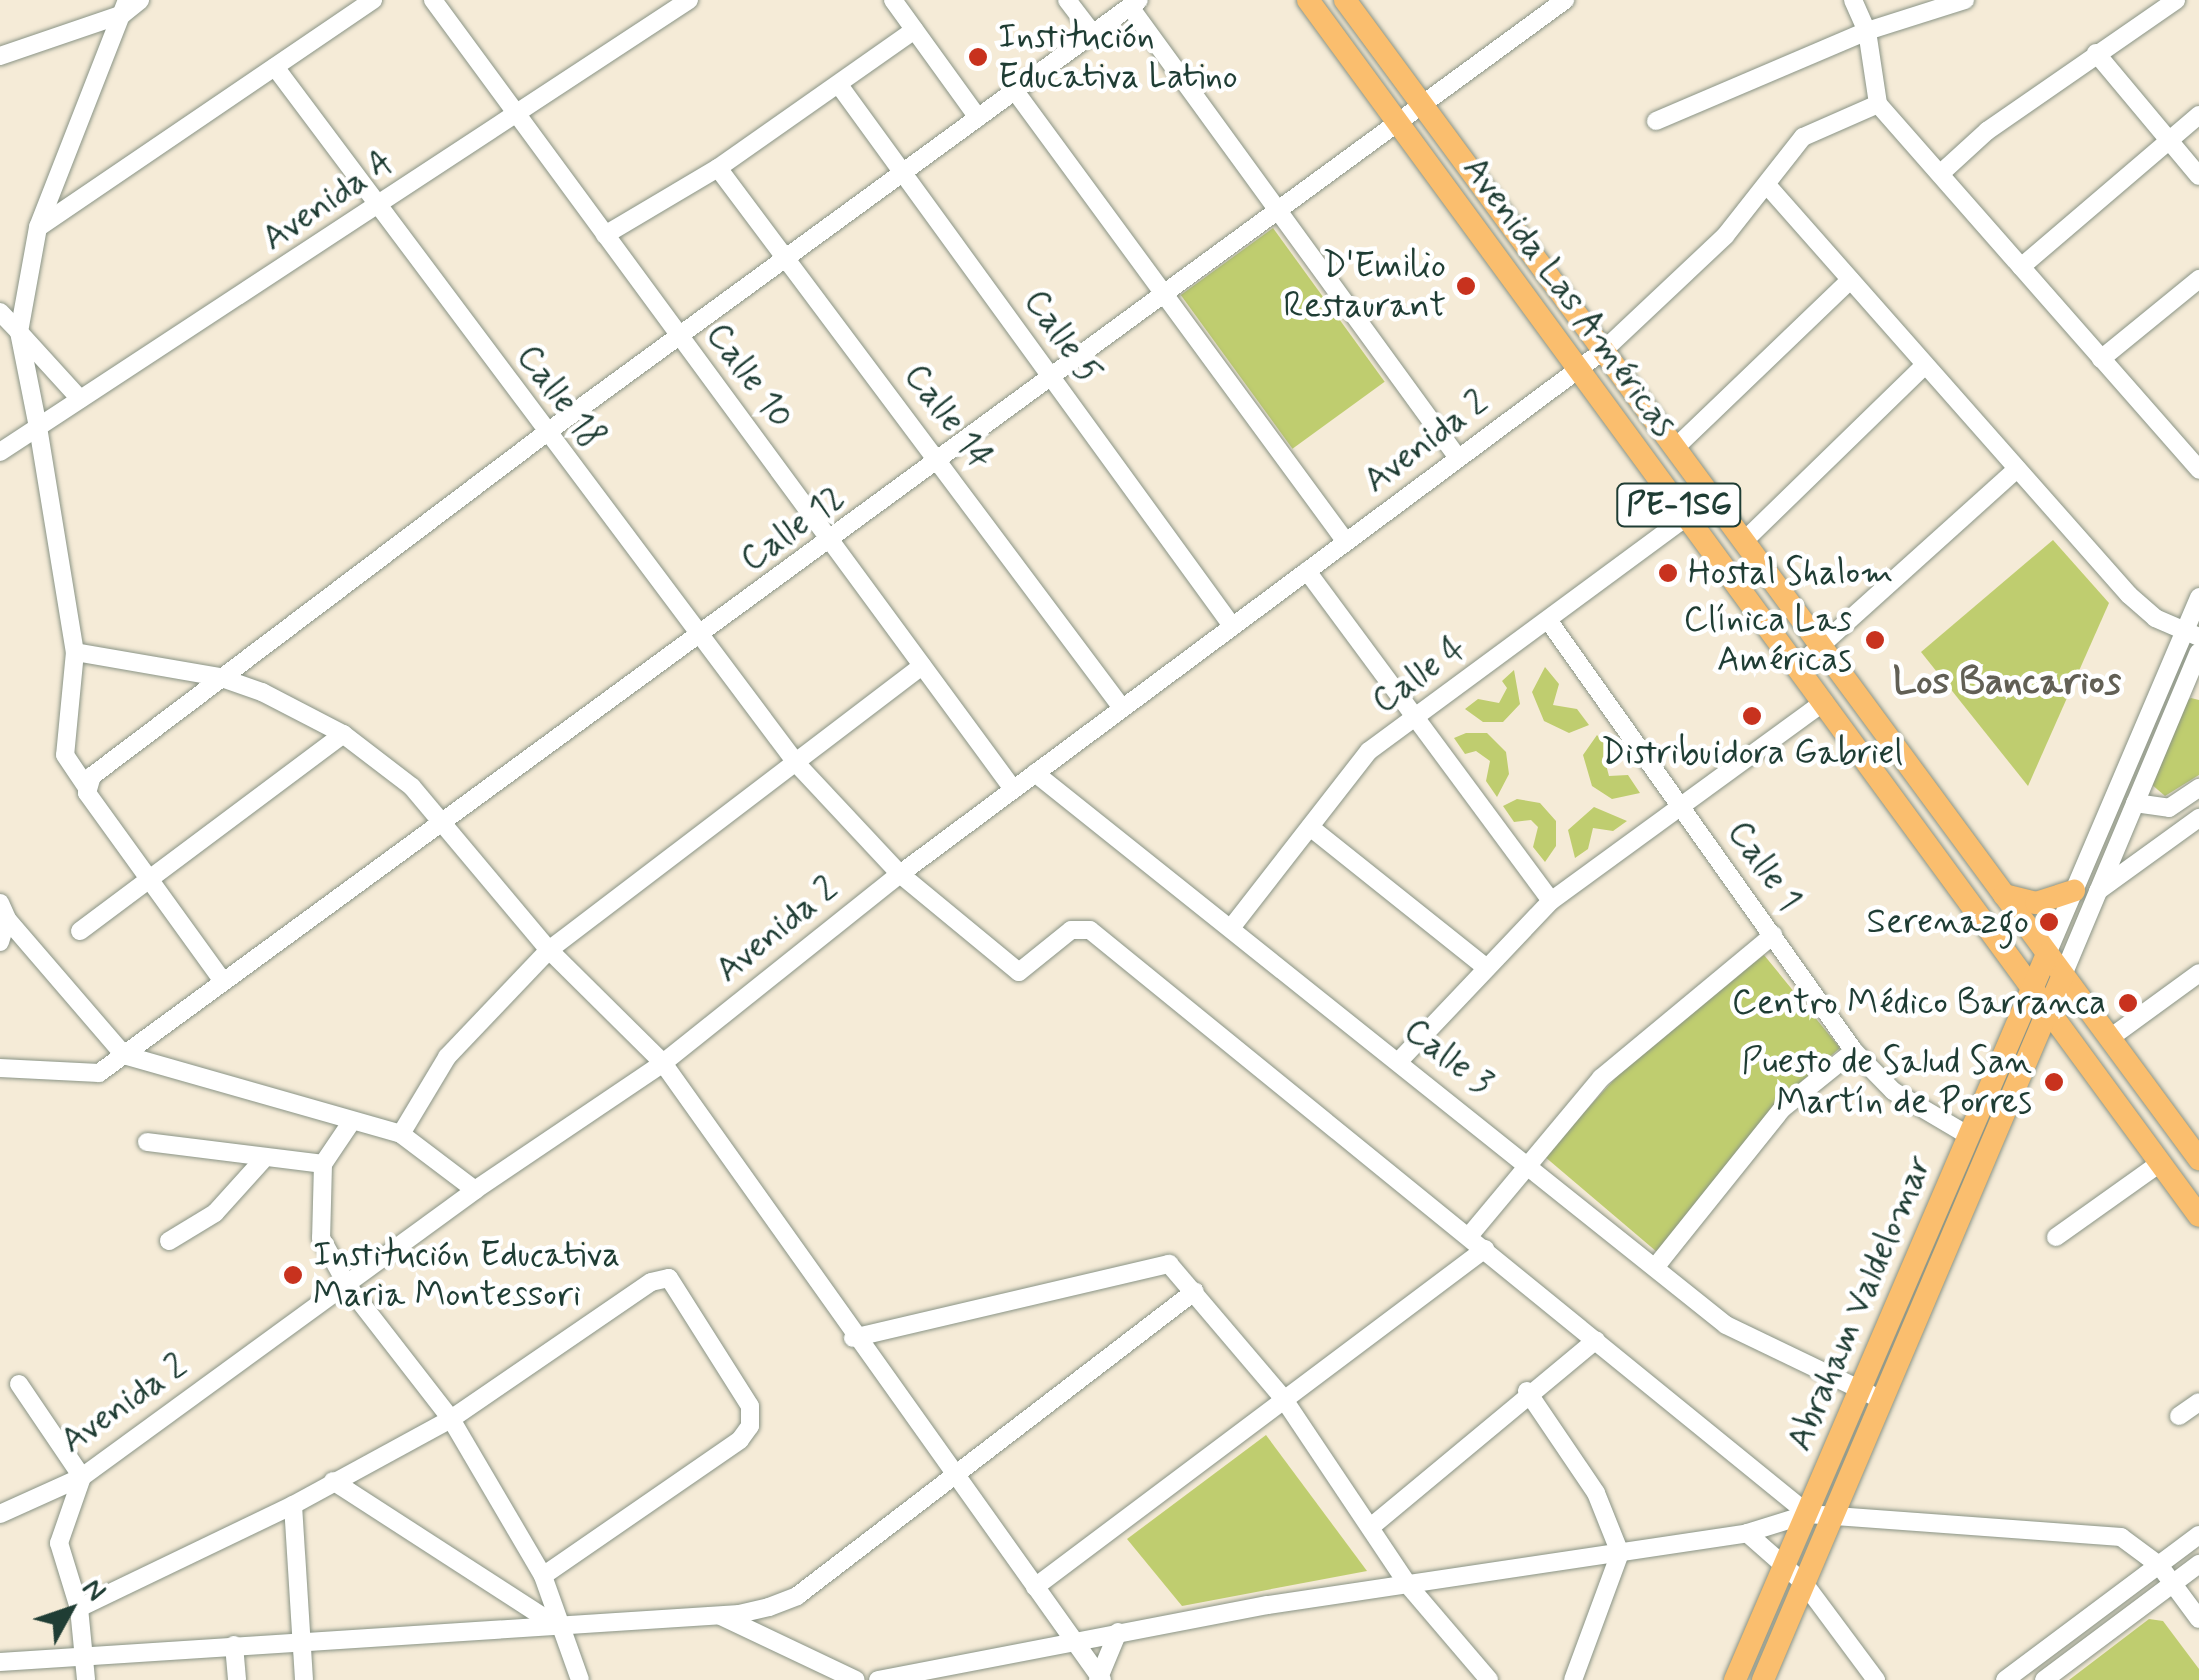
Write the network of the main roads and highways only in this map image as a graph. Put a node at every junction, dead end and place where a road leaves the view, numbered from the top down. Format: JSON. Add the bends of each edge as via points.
{"nodes":[{"id":1,"x":1308,"y":0,"type":"edge"},
{"id":2,"x":1345,"y":0,"type":"edge"},
{"id":3,"x":1390,"y":62,"type":"junction"},
{"id":4,"x":1366,"y":79,"type":"junction"},
{"id":5,"x":2086,"y":891,"type":"road end"},
{"id":6,"x":2004,"y":894,"type":"junction"},
{"id":7,"x":2048,"y":954,"type":"junction"},
{"id":8,"x":2063,"y":974,"type":"junction"},
{"id":9,"x":2032,"y":989,"type":"junction"},
{"id":10,"x":2048,"y":1010,"type":"junction"},
{"id":11,"x":2199,"y":1159,"type":"edge"},
{"id":12,"x":2199,"y":1216,"type":"edge"},
{"id":13,"x":1943,"y":1226,"type":"junction"},
{"id":14,"x":1871,"y":1395,"type":"junction"},
{"id":15,"x":1735,"y":1680,"type":"edge"},
{"id":16,"x":1763,"y":1680,"type":"edge"}],
"edges":[{"from":1,"to":4,"type":"main road","name":"Avenida Las Américas","number":"PE-1SG"},
{"from":2,"to":3,"type":"main road","name":"Avenida Las Américas","number":"PE-1SG"},
{"from":3,"to":4,"type":"main road"},
{"from":3,"to":6,"type":"main road","name":"Avenida Las Américas","number":"PE-1SG"},
{"from":4,"to":9,"type":"main road","name":"Avenida Las Américas","number":"PE-1SG"},
{"from":5,"to":6,"type":"main road","via":[[2036,903]]},
{"from":6,"to":7,"type":"main road","name":"Avenida Las Américas","number":"PE-1SG"},
{"from":7,"to":8,"type":"main road","name":"Avenida Las Américas","number":"PE-1SG"},
{"from":7,"to":9,"type":"main road","name":"Abraham Valdelomar"},
{"from":8,"to":10,"type":"main road","name":"Abraham Valdelomar"},
{"from":8,"to":11,"type":"main road","name":"Avenida Las Américas"},
{"from":9,"to":10,"type":"main road","name":"Avenida Las Américas","number":"PE-1SG"},
{"from":9,"to":13,"type":"main road","name":"Abraham Valdelomar","via":[[1960,1130]]},
{"from":10,"to":12,"type":"main road","name":"Avenida Las Américas"},
{"from":10,"to":13,"type":"main road","name":"Abraham Valdelomar"},
{"from":13,"to":14,"type":"main road","name":"Abraham Valdelomar"},
{"from":14,"to":15,"type":"main road","name":"Abraham Valdelomar","via":[[1784,1562]]},
{"from":14,"to":16,"type":"main road","name":"Abraham Valdelomar","via":[[1834,1513]]}]}
